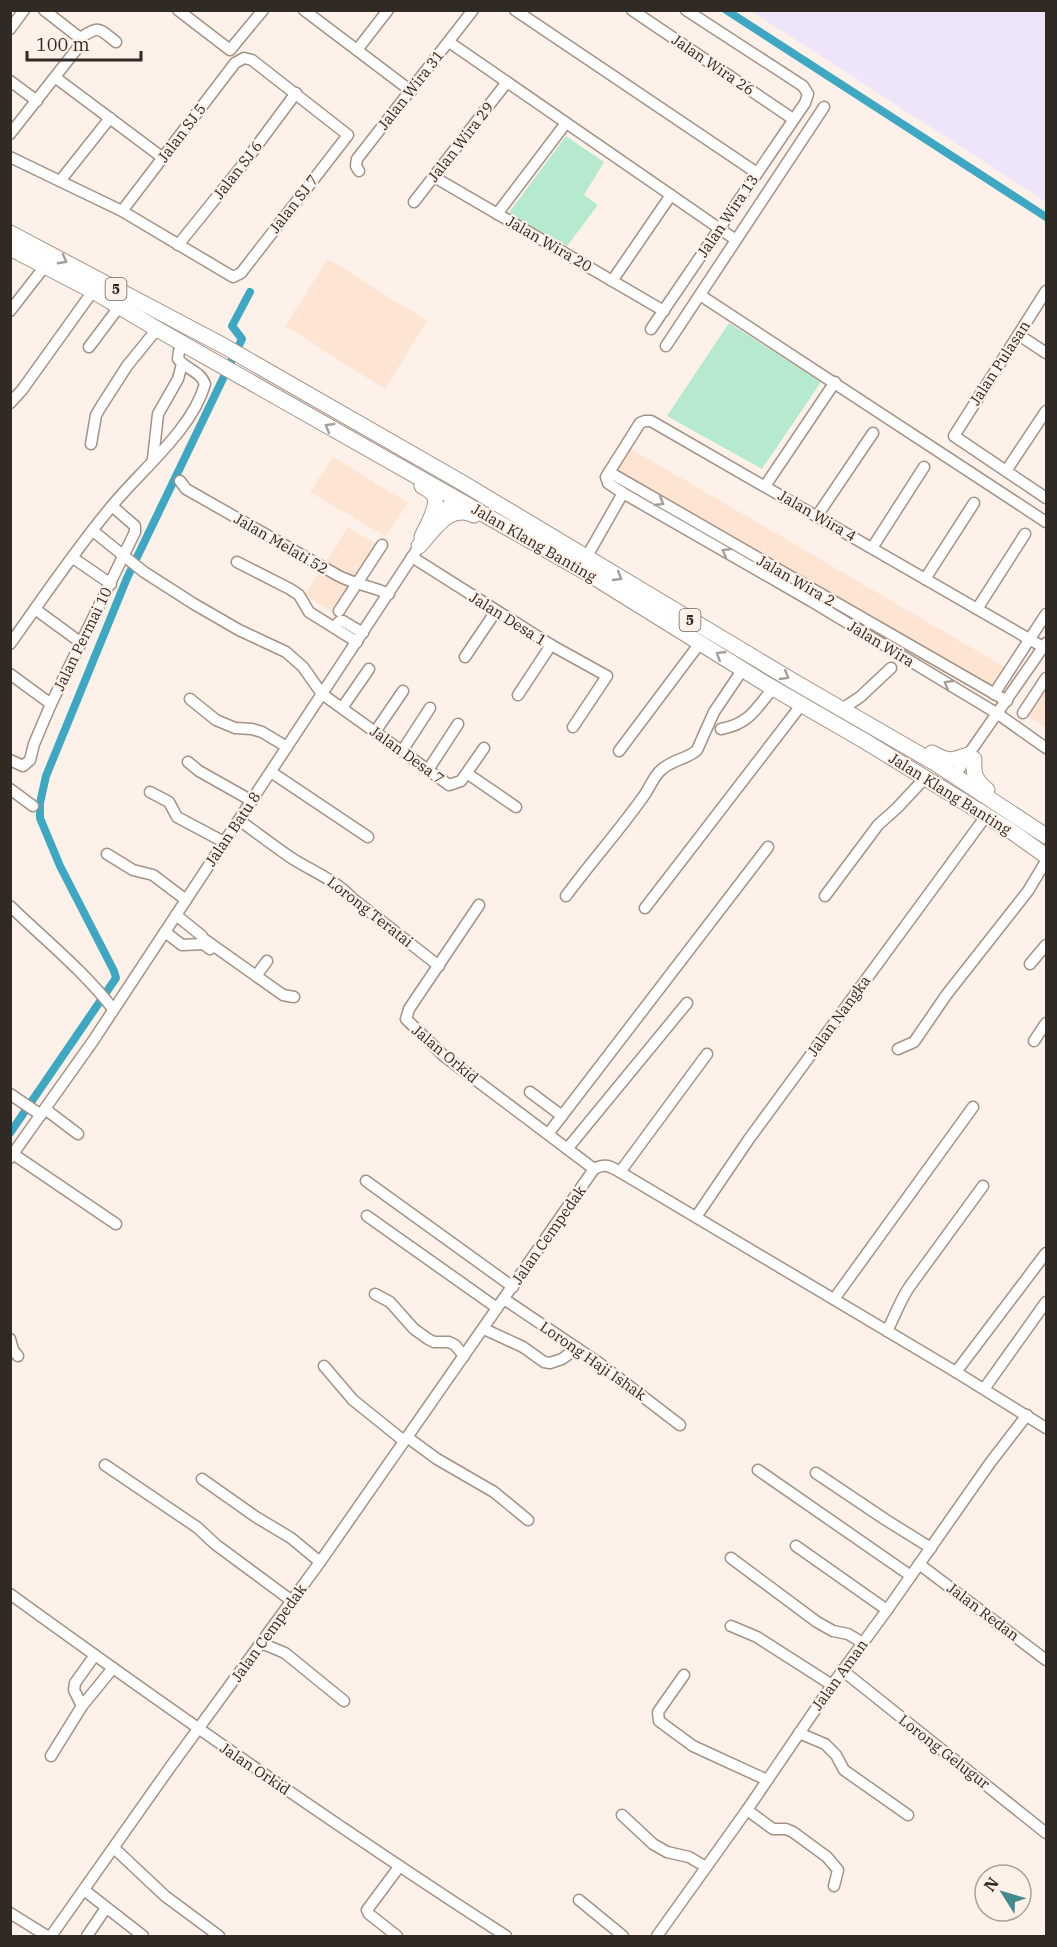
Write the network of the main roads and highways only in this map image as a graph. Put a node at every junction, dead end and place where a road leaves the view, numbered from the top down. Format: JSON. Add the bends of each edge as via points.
{"nodes":[{"id":1,"x":10,"y":233,"type":"edge"},
{"id":2,"x":10,"y":248,"type":"edge"},
{"id":3,"x":366,"y":448,"type":"junction"},
{"id":4,"x":423,"y":461,"type":"junction"},
{"id":5,"x":453,"y":497,"type":"junction"},
{"id":6,"x":550,"y":534,"type":"junction"},
{"id":7,"x":547,"y":551,"type":"junction"},
{"id":8,"x":860,"y":718,"type":"junction"},
{"id":9,"x":863,"y":740,"type":"junction"},
{"id":10,"x":957,"y":777,"type":"junction"},
{"id":11,"x":1011,"y":831,"type":"junction"},
{"id":12,"x":1042,"y":833,"type":"edge"},
{"id":13,"x":1047,"y":856,"type":"edge"}],
"edges":[{"from":1,"to":4,"type":"highway","name":"Jalan Klang Banting","number":"5","one_way":true,"via":[[222,345]]},
{"from":3,"to":2,"type":"highway","name":"Jalan Klang Banting","number":"5","one_way":true,"via":[[93,291]]},
{"from":3,"to":5,"type":"highway","name":"Jalan Klang Banting","number":"5"},
{"from":3,"to":7,"type":"highway","via":[[434,495],[434,508],[416,551],[449,515],[464,511]]},
{"from":4,"to":5,"type":"highway","via":[[425,468],[447,481]]},
{"from":4,"to":6,"type":"highway","name":"Jalan Klang Banting","number":"5"},
{"from":5,"to":6,"type":"highway","via":[[473,496],[523,525]]},
{"from":5,"to":7,"type":"highway","name":"Jalan Klang Banting","number":"5"},
{"from":6,"to":8,"type":"highway","name":"Jalan Klang Banting","number":"5","one_way":true},
{"from":9,"to":7,"type":"highway","name":"Jalan Klang Banting","number":"5","one_way":true},
{"from":8,"to":10,"type":"highway","name":"Jalan Klang Banting","number":"5"},
{"from":8,"to":12,"type":"highway","via":[[945,760],[971,757],[978,782]]},
{"from":9,"to":10,"type":"highway","via":[[943,780]]},
{"from":9,"to":11,"type":"highway","name":"Jalan Klang Banting","number":"5"},
{"from":10,"to":11,"type":"highway","via":[[959,791]]},
{"from":10,"to":12,"type":"highway","name":"Jalan Klang Banting","number":"5"},
{"from":11,"to":13,"type":"highway","name":"Jalan Klang Banting","number":"5"}]}
